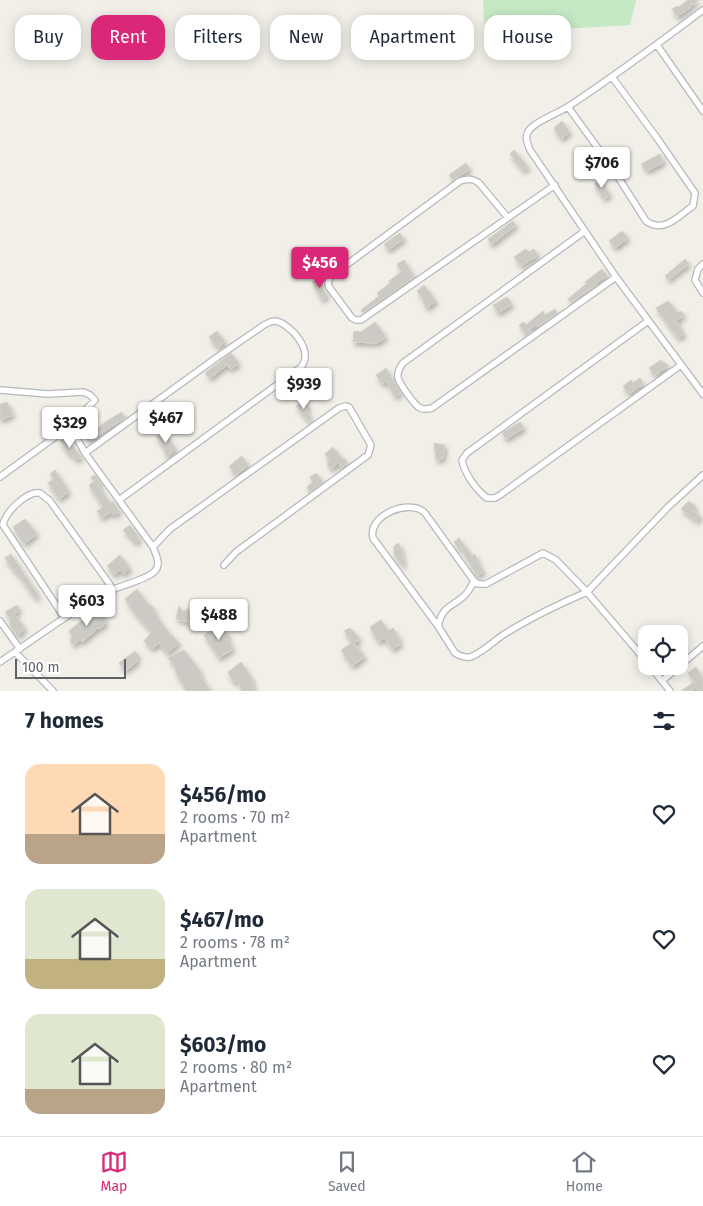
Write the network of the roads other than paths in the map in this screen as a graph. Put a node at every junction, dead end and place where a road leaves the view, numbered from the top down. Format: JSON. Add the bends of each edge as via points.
{"nodes":[{"id":1,"x":702,"y":14,"type":"edge"},
{"id":2,"x":656,"y":45,"type":"junction"},
{"id":3,"x":612,"y":76,"type":"junction"},
{"id":4,"x":568,"y":107,"type":"junction"},
{"id":5,"x":703,"y":111,"type":"edge"},
{"id":6,"x":554,"y":185,"type":"junction"},
{"id":7,"x":508,"y":218,"type":"junction"},
{"id":8,"x":585,"y":231,"type":"junction"},
{"id":9,"x":703,"y":264,"type":"edge"},
{"id":10,"x":616,"y":277,"type":"junction"},
{"id":11,"x":703,"y":293,"type":"edge"},
{"id":12,"x":648,"y":321,"type":"junction"},
{"id":13,"x":681,"y":365,"type":"junction"},
{"id":14,"x":0,"y":390,"type":"edge"},
{"id":15,"x":703,"y":394,"type":"edge"},
{"id":16,"x":70,"y":426,"type":"junction"},
{"id":17,"x":85,"y":453,"type":"junction"},
{"id":18,"x":703,"y":475,"type":"edge"},
{"id":19,"x":0,"y":477,"type":"edge"},
{"id":20,"x":119,"y":500,"type":"junction"},
{"id":21,"x":153,"y":547,"type":"junction"},
{"id":22,"x":224,"y":565,"type":"dead end"},
{"id":23,"x":474,"y":581,"type":"junction"},
{"id":24,"x":113,"y":589,"type":"junction"},
{"id":25,"x":587,"y":592,"type":"junction"},
{"id":26,"x":64,"y":618,"type":"junction"},
{"id":27,"x":0,"y":621,"type":"edge"},
{"id":28,"x":438,"y":626,"type":"junction"},
{"id":29,"x":703,"y":646,"type":"edge"},
{"id":30,"x":18,"y":650,"type":"junction"},
{"id":31,"x":638,"y":653,"type":"edge"},
{"id":32,"x":0,"y":662,"type":"edge"},
{"id":33,"x":657,"y":675,"type":"edge"},
{"id":34,"x":662,"y":681,"type":"junction"},
{"id":35,"x":53,"y":691,"type":"edge"},
{"id":36,"x":670,"y":691,"type":"edge"}],
"edges":[{"from":1,"to":2,"type":"street"},
{"from":2,"to":3,"type":"street"},
{"from":2,"to":5,"type":"street"},
{"from":3,"to":4,"type":"street"},
{"from":3,"to":4,"type":"street","via":[[695,193],[693,206],[660,227],[646,221]]},
{"from":4,"to":6,"type":"street","via":[[531,127],[527,134],[530,150]]},
{"from":6,"to":7,"type":"street"},
{"from":6,"to":8,"type":"street"},
{"from":7,"to":7,"type":"street","via":[[359,320],[352,318],[329,287],[330,277],[460,181],[473,179],[479,183]]},
{"from":8,"to":10,"type":"street"},
{"from":8,"to":10,"type":"street","via":[[403,363],[398,379],[420,408],[432,408]]},
{"from":9,"to":11,"type":"street","via":[[695,280]]},
{"from":10,"to":12,"type":"street"},
{"from":12,"to":13,"type":"street"},
{"from":12,"to":13,"type":"street","via":[[467,453],[462,465],[474,483],[487,498],[495,498]]},
{"from":13,"to":15,"type":"street"},
{"from":14,"to":16,"type":"street","via":[[40,394],[83,392],[90,395],[95,400]]},
{"from":16,"to":17,"type":"street"},
{"from":16,"to":19,"type":"street"},
{"from":17,"to":20,"type":"street"},
{"from":17,"to":20,"type":"street","via":[[264,325],[282,323],[302,343],[306,356],[300,368]]},
{"from":18,"to":25,"type":"street","via":[[668,506]]},
{"from":20,"to":21,"type":"street"},
{"from":21,"to":22,"type":"street","via":[[170,529],[339,408],[349,407],[371,445],[368,455],[236,552]]},
{"from":21,"to":24,"type":"street","via":[[158,562],[156,571]]},
{"from":23,"to":25,"type":"street","via":[[486,584],[543,553],[556,560]]},
{"from":23,"to":28,"type":"street","via":[[465,595],[443,612]]},
{"from":23,"to":28,"type":"street","via":[[421,509],[402,507],[376,521],[372,527],[373,538]]},
{"from":24,"to":26,"type":"street"},
{"from":24,"to":26,"type":"street","via":[[50,501],[40,493],[30,494],[10,511],[3,525]]},
{"from":25,"to":28,"type":"street","via":[[545,610],[469,657],[455,653]]},
{"from":25,"to":31,"type":"street"},
{"from":26,"to":30,"type":"street"},
{"from":27,"to":30,"type":"street"},
{"from":29,"to":34,"type":"street"},
{"from":30,"to":32,"type":"street"},
{"from":30,"to":35,"type":"street"},
{"from":33,"to":34,"type":"street"},
{"from":34,"to":36,"type":"street"}]}
